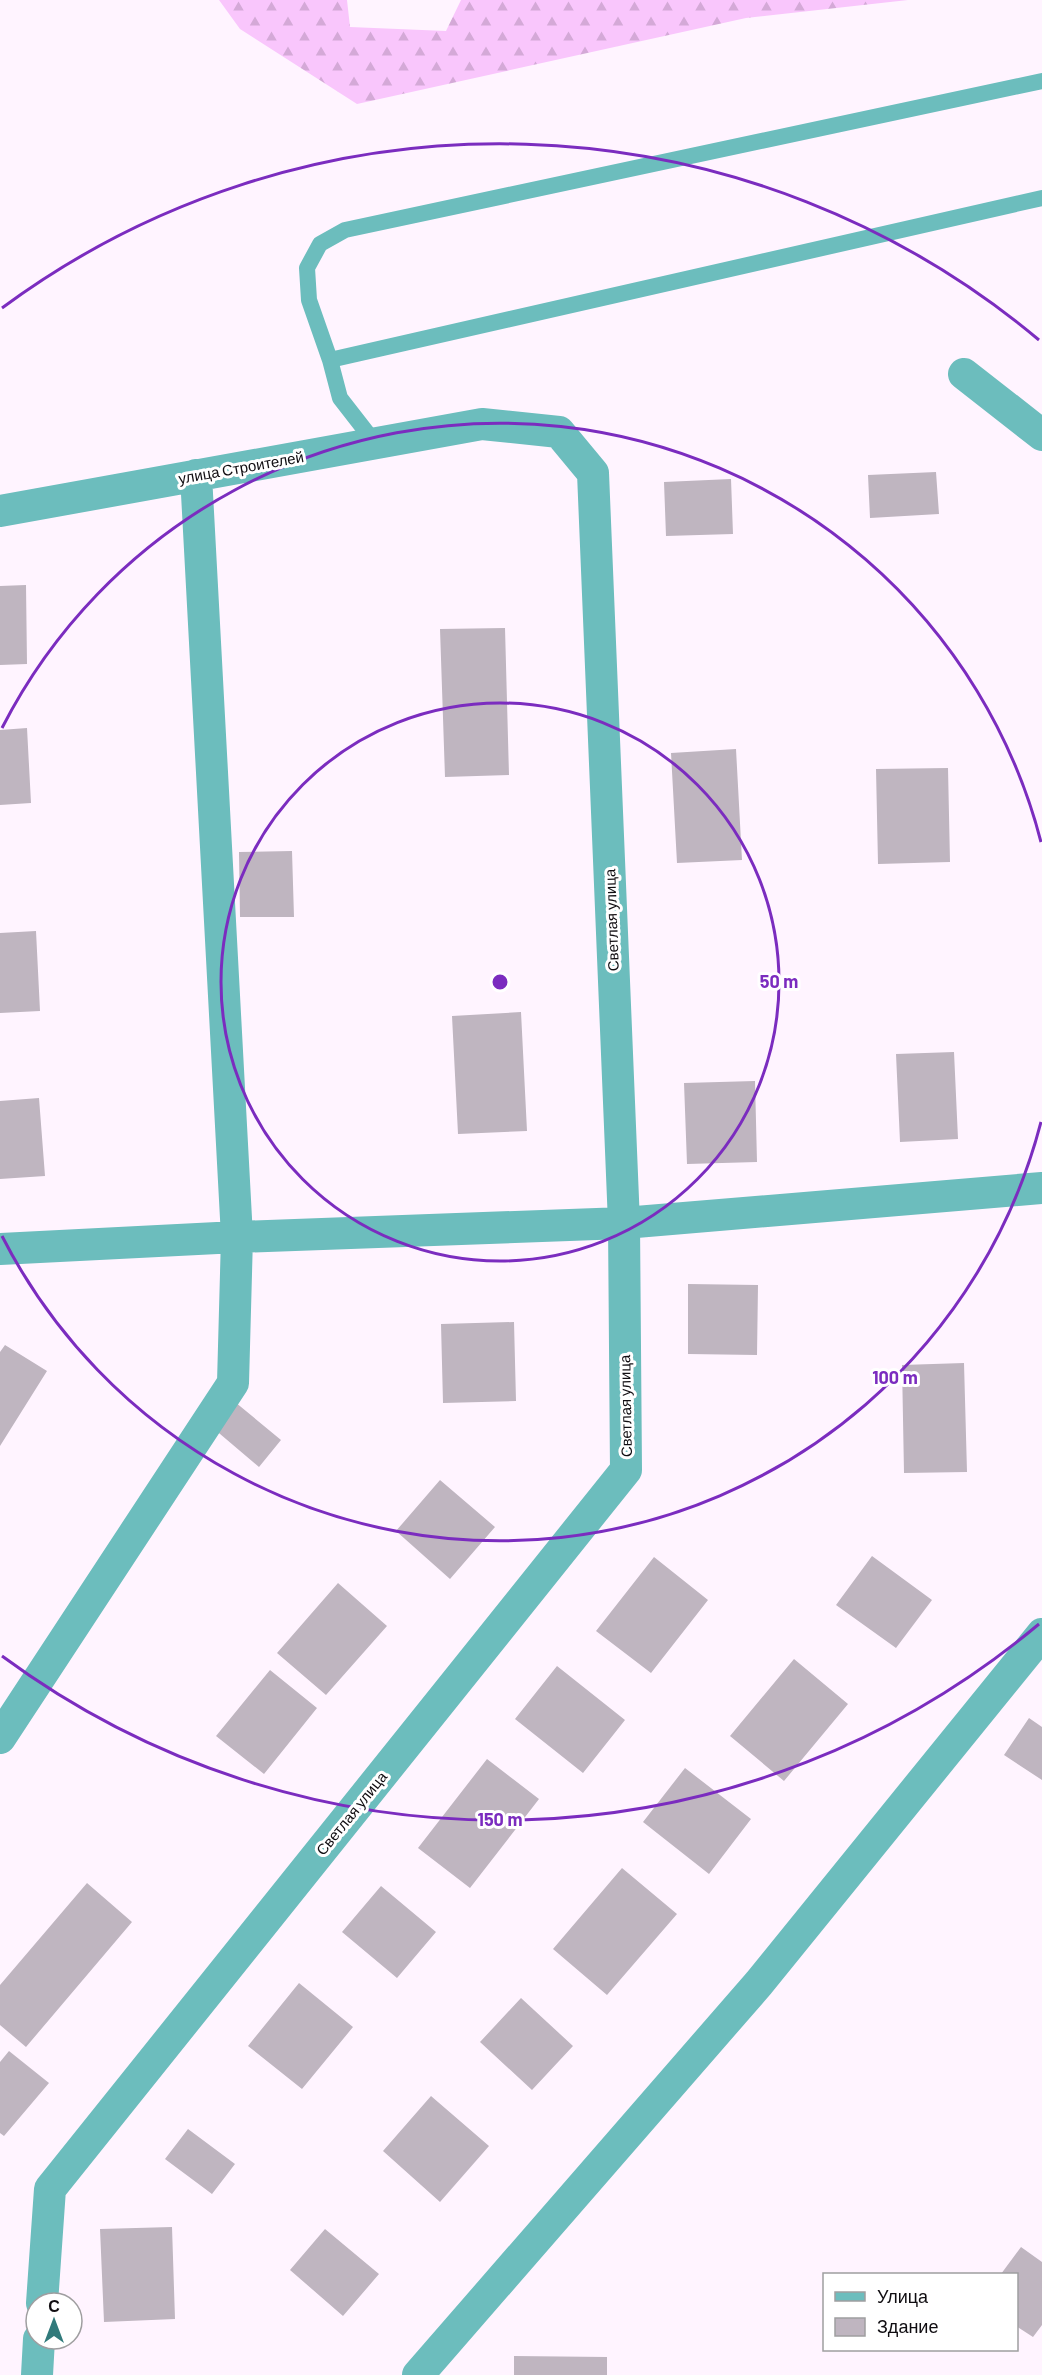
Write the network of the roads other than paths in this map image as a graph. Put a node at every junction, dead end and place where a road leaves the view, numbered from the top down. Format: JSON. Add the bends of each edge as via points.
{"nodes":[{"id":1,"x":1042,"y":81,"type":"edge"},
{"id":2,"x":1042,"y":198,"type":"edge"},
{"id":3,"x":330,"y":360,"type":"junction"},
{"id":4,"x":964,"y":374,"type":"dead end"},
{"id":5,"x":482,"y":424,"type":"joint"},
{"id":6,"x":1042,"y":435,"type":"edge"},
{"id":7,"x":375,"y":443,"type":"junction"},
{"id":8,"x":196,"y":475,"type":"junction"},
{"id":9,"x":0,"y":511,"type":"edge"},
{"id":10,"x":1042,"y":1188,"type":"edge"},
{"id":11,"x":624,"y":1223,"type":"junction"},
{"id":12,"x":237,"y":1237,"type":"junction"},
{"id":13,"x":0,"y":1248,"type":"edge"},
{"id":14,"x":1042,"y":1634,"type":"edge"},
{"id":15,"x":0,"y":1738,"type":"edge"},
{"id":16,"x":43,"y":2291,"type":"edge"},
{"id":17,"x":38,"y":2351,"type":"edge"},
{"id":18,"x":428,"y":2372,"type":"edge"},
{"id":19,"x":37,"y":2375,"type":"edge"}],
"edges":[{"from":1,"to":3,"type":"lane","via":[[345,230],[320,244],[308,268],[309,300]]},
{"from":2,"to":3,"type":"lane"},
{"from":3,"to":7,"type":"lane","via":[[340,398]]},
{"from":4,"to":6,"type":"street"},
{"from":5,"to":7,"type":"street","name":"улица Строителей"},
{"from":5,"to":11,"type":"street","name":"Светлая улица","via":[[559,432],[593,473]]},
{"from":7,"to":8,"type":"street","name":"улица Строителей"},
{"from":8,"to":9,"type":"street","name":"улица Строителей"},
{"from":8,"to":12,"type":"street"},
{"from":10,"to":11,"type":"street"},
{"from":11,"to":12,"type":"street"},
{"from":11,"to":16,"type":"street","name":"Светлая улица","via":[[626,1470],[50,2189]]},
{"from":12,"to":13,"type":"street"},
{"from":12,"to":15,"type":"street","via":[[233,1383]]},
{"from":14,"to":18,"type":"street","via":[[759,1983]]},
{"from":17,"to":19,"type":"street"}]}
